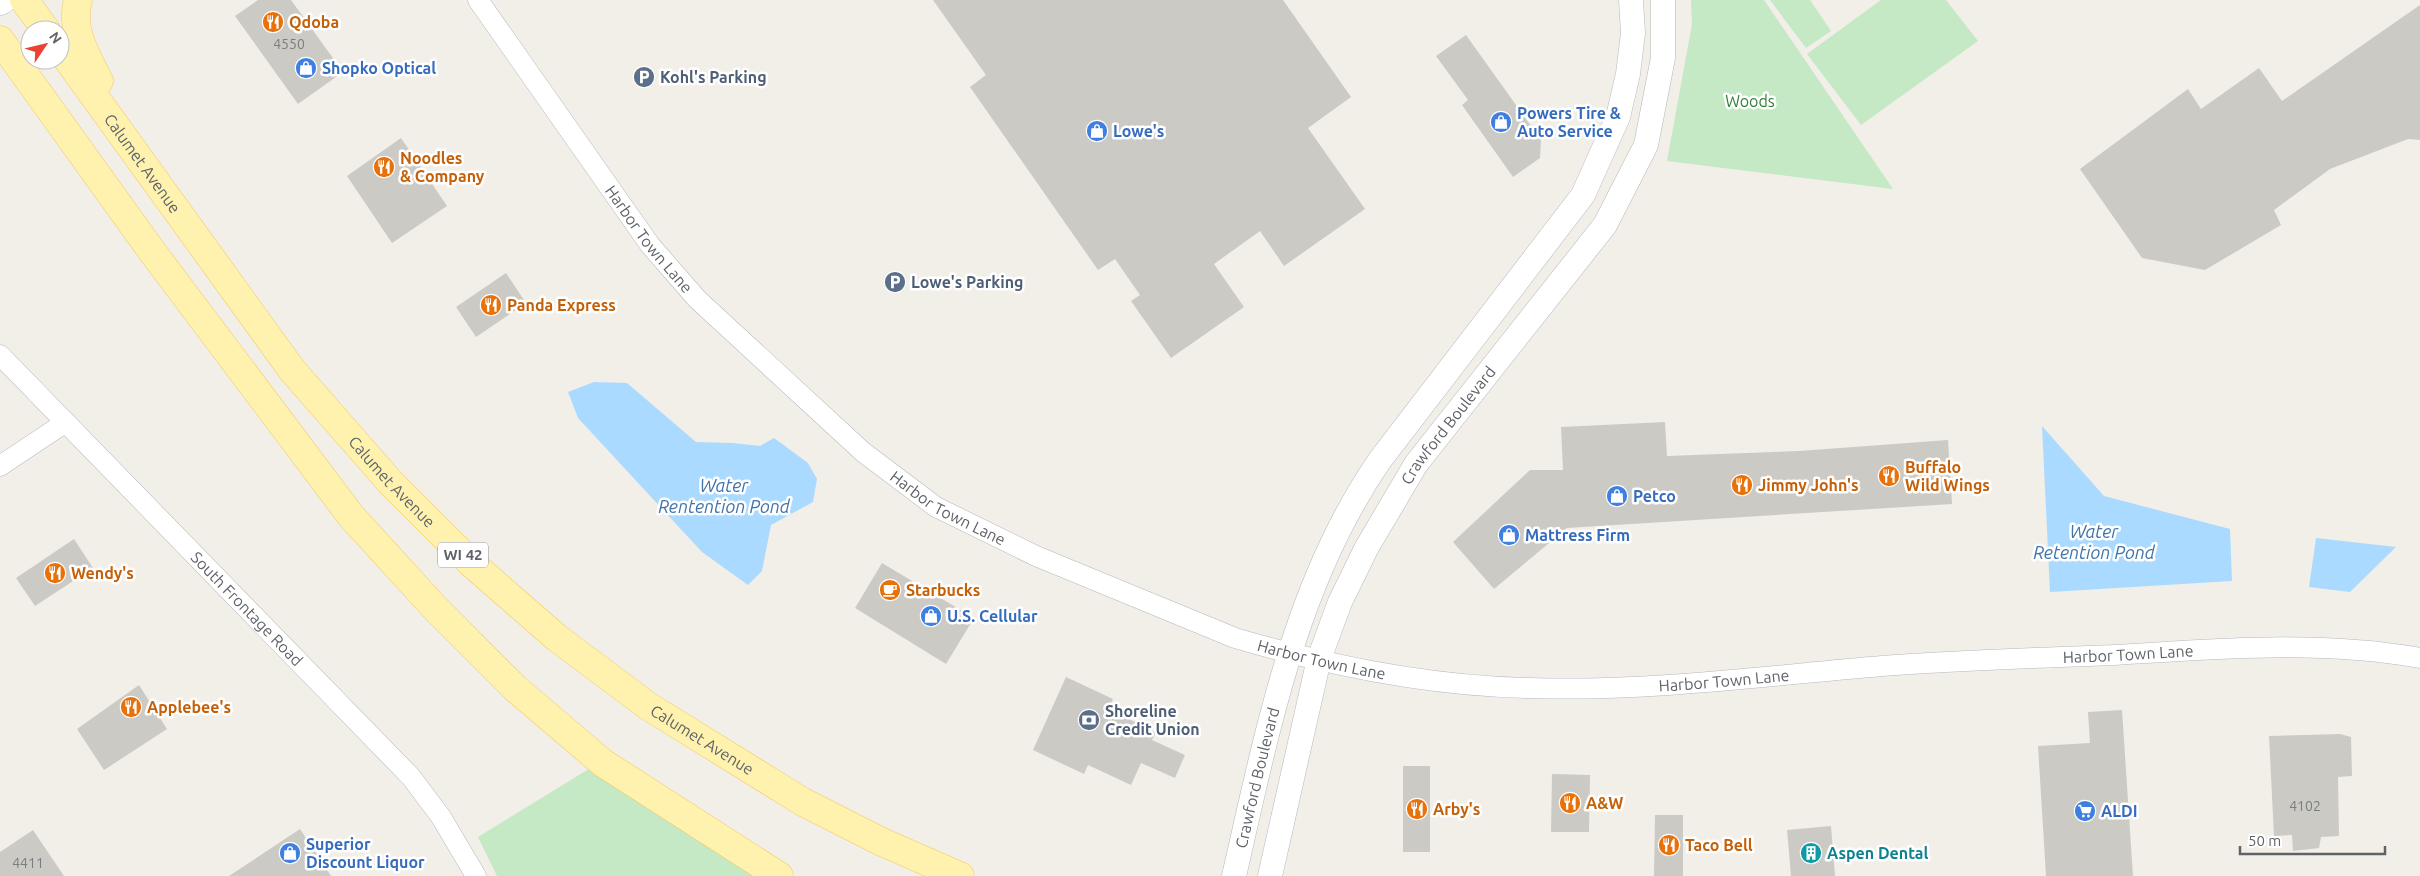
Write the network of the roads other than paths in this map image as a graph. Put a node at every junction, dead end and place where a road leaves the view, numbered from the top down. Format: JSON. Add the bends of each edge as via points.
{"nodes":[{"id":1,"x":24,"y":0,"type":"edge"},
{"id":2,"x":78,"y":0,"type":"edge"},
{"id":3,"x":478,"y":0,"type":"edge"},
{"id":4,"x":1632,"y":0,"type":"edge"},
{"id":5,"x":1664,"y":0,"type":"edge"},
{"id":6,"x":39,"y":20,"type":"edge"},
{"id":7,"x":0,"y":40,"type":"edge"},
{"id":8,"x":70,"y":63,"type":"edge"},
{"id":9,"x":139,"y":158,"type":"junction"},
{"id":10,"x":0,"y":355,"type":"edge"},
{"id":11,"x":66,"y":422,"type":"junction"},
{"id":12,"x":0,"y":466,"type":"edge"},
{"id":13,"x":1291,"y":652,"type":"junction"},
{"id":14,"x":2420,"y":658,"type":"edge"},
{"id":15,"x":1319,"y":659,"type":"junction"},
{"id":16,"x":754,"y":861,"type":"junction"},
{"id":17,"x":476,"y":876,"type":"edge"},
{"id":18,"x":779,"y":876,"type":"edge"},
{"id":19,"x":799,"y":876,"type":"edge"},
{"id":20,"x":960,"y":876,"type":"edge"},
{"id":21,"x":1234,"y":876,"type":"edge"},
{"id":22,"x":1270,"y":876,"type":"edge"}],
"edges":[{"from":1,"to":6,"type":"main road"},
{"from":2,"to":9,"type":"main road","via":[[75,24],[81,43]]},
{"from":3,"to":13,"type":"street","name":"Harbor Town Lane","via":[[650,244],[697,299],[863,452],[936,507],[1036,556],[1235,638]]},
{"from":4,"to":13,"type":"street","name":"Crawford Boulevard","via":[[1633,33],[1618,117],[1584,194],[1399,434],[1363,486],[1320,567]]},
{"from":5,"to":15,"type":"street","name":"Crawford Boulevard","via":[[1663,58],[1646,145],[1605,225],[1416,464],[1356,568]]},
{"from":7,"to":16,"type":"main road","via":[[151,250],[357,524],[436,609],[537,707],[603,763]]},
{"from":8,"to":9,"type":"main road","name":"Calumet Avenue","number":"WI 42"},
{"from":9,"to":20,"type":"main road","name":"Calumet Avenue","number":"WI 42","via":[[292,370],[391,483],[471,563],[557,638],[648,706],[803,802],[882,842]]},
{"from":10,"to":11,"type":"street","name":"South Frontage Road"},
{"from":11,"to":12,"type":"street"},
{"from":11,"to":17,"type":"street","name":"South Frontage Road","via":[[411,778],[441,817]]},
{"from":13,"to":15,"type":"street","name":"Harbor Town Lane"},
{"from":13,"to":21,"type":"street","name":"Crawford Boulevard","via":[[1265,743]]},
{"from":14,"to":15,"type":"street","name":"Harbor Town Lane","via":[[2370,650],[2291,646],[1883,666],[1730,681],[1573,689],[1442,682],[1368,671]]},
{"from":15,"to":22,"type":"street","name":"Crawford Boulevard"},
{"from":16,"to":18,"type":"main road"},
{"from":16,"to":19,"type":"main road"}]}
